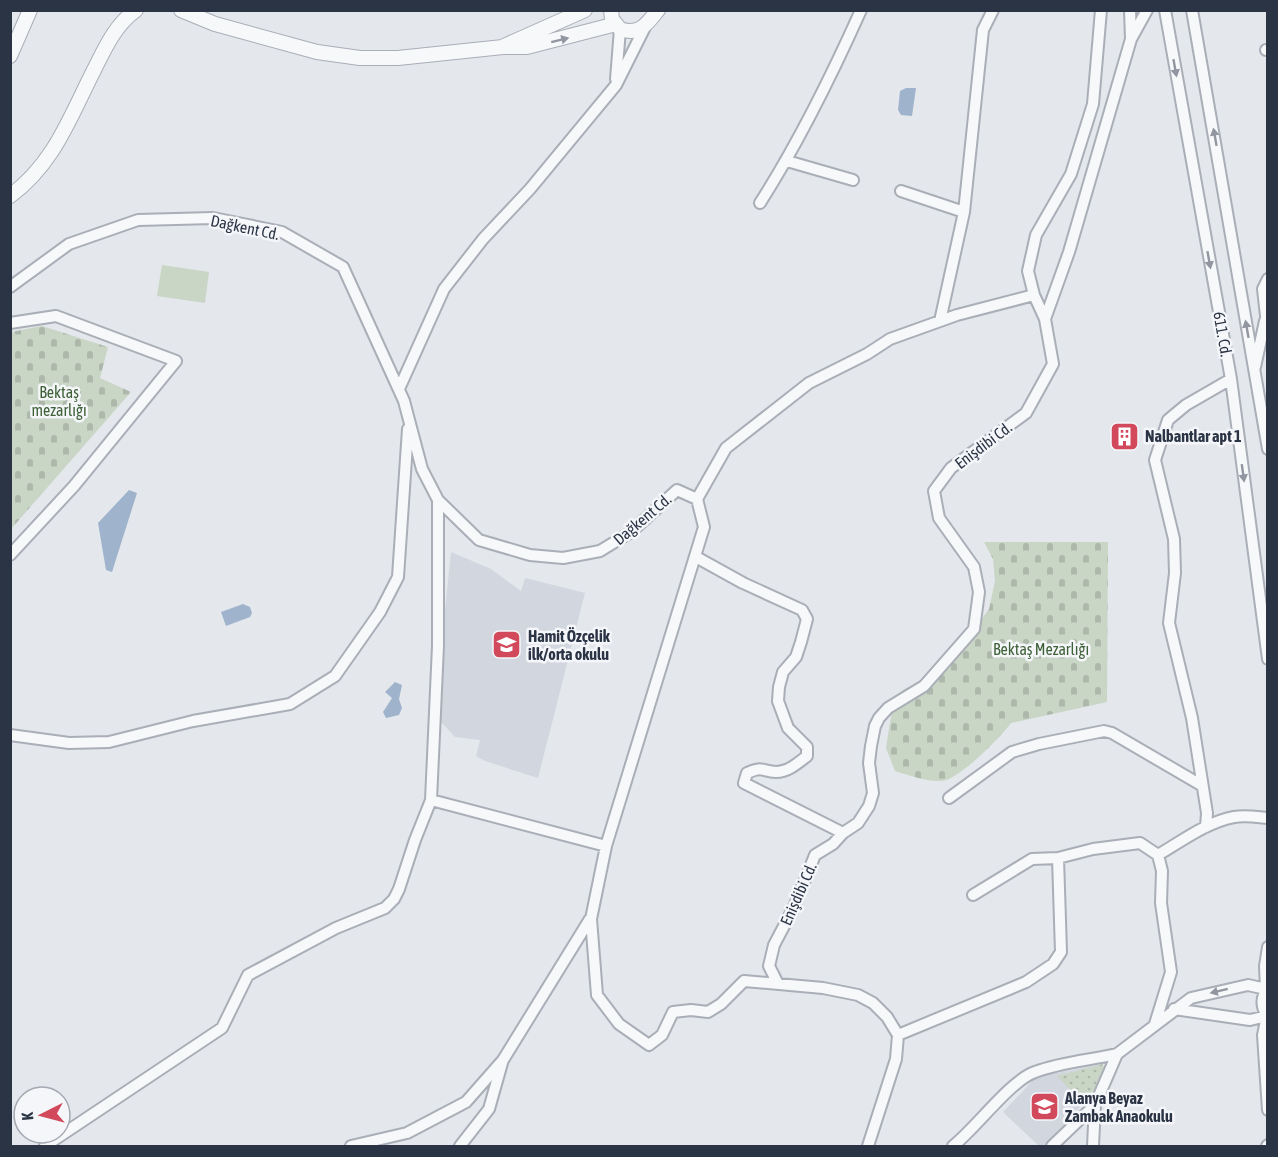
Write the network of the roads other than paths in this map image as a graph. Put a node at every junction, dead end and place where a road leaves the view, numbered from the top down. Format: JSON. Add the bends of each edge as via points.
{"nodes":[{"id":1,"x":30,"y":10,"type":"edge"},
{"id":2,"x":136,"y":10,"type":"edge"},
{"id":3,"x":181,"y":10,"type":"edge"},
{"id":4,"x":585,"y":10,"type":"edge"},
{"id":5,"x":861,"y":10,"type":"edge"},
{"id":6,"x":993,"y":10,"type":"edge"},
{"id":7,"x":1101,"y":10,"type":"edge"},
{"id":8,"x":1130,"y":10,"type":"edge"},
{"id":9,"x":1148,"y":10,"type":"edge"},
{"id":10,"x":1165,"y":10,"type":"edge"},
{"id":11,"x":1192,"y":10,"type":"edge"},
{"id":12,"x":651,"y":17,"type":"edge"},
{"id":13,"x":616,"y":21,"type":"edge"},
{"id":14,"x":1131,"y":39,"type":"junction"},
{"id":15,"x":502,"y":47,"type":"junction"},
{"id":16,"x":10,"y":56,"type":"edge"},
{"id":17,"x":616,"y":85,"type":"junction"},
{"id":18,"x":787,"y":161,"type":"junction"},
{"id":19,"x":854,"y":180,"type":"dead end"},
{"id":20,"x":901,"y":190,"type":"dead end"},
{"id":21,"x":10,"y":196,"type":"edge"},
{"id":22,"x":760,"y":203,"type":"dead end"},
{"id":23,"x":964,"y":212,"type":"junction"},
{"id":24,"x":1268,"y":279,"type":"edge"},
{"id":25,"x":10,"y":287,"type":"edge"},
{"id":26,"x":1034,"y":295,"type":"junction"},
{"id":27,"x":1045,"y":319,"type":"junction"},
{"id":28,"x":940,"y":321,"type":"junction"},
{"id":29,"x":10,"y":323,"type":"edge"},
{"id":30,"x":1266,"y":323,"type":"edge"},
{"id":31,"x":1254,"y":370,"type":"junction"},
{"id":32,"x":1231,"y":379,"type":"junction"},
{"id":33,"x":399,"y":389,"type":"junction"},
{"id":34,"x":408,"y":420,"type":"junction"},
{"id":35,"x":1268,"y":449,"type":"edge"},
{"id":36,"x":697,"y":499,"type":"junction"},
{"id":37,"x":438,"y":500,"type":"junction"},
{"id":38,"x":10,"y":555,"type":"edge"},
{"id":39,"x":696,"y":557,"type":"junction"},
{"id":40,"x":1268,"y":659,"type":"edge"},
{"id":41,"x":10,"y":735,"type":"edge"},
{"id":42,"x":1201,"y":785,"type":"junction"},
{"id":43,"x":949,"y":798,"type":"dead end"},
{"id":44,"x":430,"y":800,"type":"junction"},
{"id":45,"x":1268,"y":818,"type":"edge"},
{"id":46,"x":1206,"y":827,"type":"junction"},
{"id":47,"x":843,"y":833,"type":"junction"},
{"id":48,"x":606,"y":846,"type":"junction"},
{"id":49,"x":1158,"y":855,"type":"junction"},
{"id":50,"x":1058,"y":858,"type":"junction"},
{"id":51,"x":973,"y":895,"type":"dead end"},
{"id":52,"x":591,"y":919,"type":"junction"},
{"id":53,"x":1268,"y":946,"type":"edge"},
{"id":54,"x":778,"y":984,"type":"junction"},
{"id":55,"x":1267,"y":988,"type":"edge"},
{"id":56,"x":1174,"y":1009,"type":"junction"},
{"id":57,"x":1267,"y":1017,"type":"edge"},
{"id":58,"x":1155,"y":1024,"type":"junction"},
{"id":59,"x":898,"y":1035,"type":"junction"},
{"id":60,"x":1118,"y":1054,"type":"junction"},
{"id":61,"x":503,"y":1060,"type":"junction"},
{"id":62,"x":1095,"y":1105,"type":"junction"},
{"id":63,"x":1268,"y":1110,"type":"edge"},
{"id":64,"x":45,"y":1146,"type":"edge"},
{"id":65,"x":351,"y":1146,"type":"edge"},
{"id":66,"x":460,"y":1146,"type":"edge"},
{"id":67,"x":868,"y":1146,"type":"edge"},
{"id":68,"x":953,"y":1146,"type":"edge"},
{"id":69,"x":1052,"y":1146,"type":"edge"},
{"id":70,"x":1093,"y":1146,"type":"edge"}],
"edges":[{"from":1,"to":16,"type":"street"},
{"from":2,"to":21,"type":"street","via":[[108,42],[53,151],[40,170]]},
{"from":3,"to":15,"type":"street","via":[[215,24],[317,52],[360,58]]},
{"from":4,"to":15,"type":"street"},
{"from":5,"to":18,"type":"street","via":[[834,72]]},
{"from":6,"to":23,"type":"street","via":[[983,30]]},
{"from":7,"to":26,"type":"street","name":"Enişdibi Cd.","via":[[1093,104],[1071,174],[1036,235],[1028,271]]},
{"from":8,"to":14,"type":"street"},
{"from":9,"to":14,"type":"street","name":"Enişdibi Cd."},
{"from":10,"to":32,"type":"street","name":"611. Cd.","one_way":true},
{"from":31,"to":11,"type":"street","name":"611. Cd.","one_way":true},
{"from":12,"to":13,"type":"street","via":[[633,31]]},
{"from":12,"to":17,"type":"street"},
{"from":15,"to":13,"type":"street","one_way":true,"via":[[550,42]]},
{"from":13,"to":17,"type":"street"},
{"from":14,"to":27,"type":"street","name":"Enişdibi Cd.","via":[[1069,252]]},
{"from":17,"to":33,"type":"street","via":[[444,289]]},
{"from":18,"to":19,"type":"street"},
{"from":18,"to":22,"type":"street"},
{"from":20,"to":23,"type":"street"},
{"from":23,"to":28,"type":"street"},
{"from":24,"to":30,"type":"street","via":[[1263,289]]},
{"from":25,"to":33,"type":"street","name":"Dağkent Cd.","via":[[69,244],[138,220],[213,218],[282,232],[343,267]]},
{"from":26,"to":27,"type":"street","name":"Enişdibi Cd."},
{"from":26,"to":28,"type":"street"},
{"from":27,"to":47,"type":"street","name":"Enişdibi Cd.","via":[[1053,364],[1026,413],[951,468],[934,491],[939,518],[974,567],[979,592],[974,629],[924,686],[879,718],[869,763],[873,793],[869,806],[858,823]]},
{"from":28,"to":36,"type":"street","via":[[890,339],[809,383],[726,448]]},
{"from":29,"to":38,"type":"street","via":[[56,316],[176,361],[74,486]]},
{"from":30,"to":31,"type":"street"},
{"from":31,"to":35,"type":"street","name":"611. Cd."},
{"from":32,"to":40,"type":"street","name":"611. Cd.","one_way":true},
{"from":32,"to":42,"type":"street","via":[[1168,420],[1155,460],[1174,539],[1175,573],[1169,622],[1192,718]]},
{"from":33,"to":34,"type":"street","name":"Dağkent Cd."},
{"from":34,"to":37,"type":"street","name":"Dağkent Cd.","via":[[422,469]]},
{"from":34,"to":41,"type":"street","via":[[398,577],[380,612],[335,676],[290,704],[193,721],[110,742],[69,743]]},
{"from":36,"to":37,"type":"street","name":"Dağkent Cd.","via":[[677,490],[631,532],[600,551],[563,558],[530,555],[479,540]]},
{"from":36,"to":39,"type":"street","name":"Dağkent Cd.","via":[[704,527]]},
{"from":37,"to":44,"type":"street","via":[[438,646]]},
{"from":39,"to":47,"type":"street","via":[[802,610],[807,619],[796,657],[783,672],[778,701],[788,728],[807,747],[807,756],[777,772],[758,768],[747,773],[744,783]]},
{"from":39,"to":48,"type":"street","name":"Dağkent Cd."},
{"from":42,"to":43,"type":"street","via":[[1104,731],[1012,752]]},
{"from":42,"to":46,"type":"street"},
{"from":44,"to":48,"type":"street"},
{"from":44,"to":64,"type":"street","via":[[399,889],[385,908],[336,928],[248,975],[222,1028]]},
{"from":45,"to":46,"type":"street","via":[[1234,817]]},
{"from":46,"to":49,"type":"street"},
{"from":47,"to":54,"type":"street","name":"Enişdibi Cd.","via":[[815,855],[774,945],[770,966]]},
{"from":48,"to":52,"type":"street","name":"Dağkent Cd."},
{"from":49,"to":50,"type":"street","via":[[1140,843]]},
{"from":49,"to":58,"type":"street","via":[[1171,972]]},
{"from":50,"to":51,"type":"street","via":[[1032,859]]},
{"from":50,"to":59,"type":"street","via":[[1061,952],[1053,964],[1026,982]]},
{"from":52,"to":54,"type":"street","name":"Dağkent Cd.","via":[[597,995],[619,1023],[649,1045],[662,1035],[673,1012],[708,1012],[744,981]]},
{"from":52,"to":61,"type":"street"},
{"from":53,"to":55,"type":"street"},
{"from":54,"to":59,"type":"street","via":[[858,995],[887,1017]]},
{"from":55,"to":56,"type":"street","one_way":true,"via":[[1248,985],[1224,989],[1191,998]]},
{"from":55,"to":57,"type":"street","via":[[1262,1003]]},
{"from":56,"to":57,"type":"street","via":[[1250,1020]]},
{"from":56,"to":58,"type":"street"},
{"from":57,"to":63,"type":"street","via":[[1263,1035]]},
{"from":58,"to":60,"type":"street"},
{"from":59,"to":67,"type":"street","via":[[896,1059]]},
{"from":60,"to":62,"type":"street"},
{"from":60,"to":68,"type":"street","via":[[1034,1072],[1013,1087]]},
{"from":61,"to":65,"type":"street","via":[[466,1102],[407,1133]]},
{"from":61,"to":66,"type":"street","via":[[489,1109]]},
{"from":62,"to":69,"type":"street"},
{"from":62,"to":70,"type":"street"}]}
